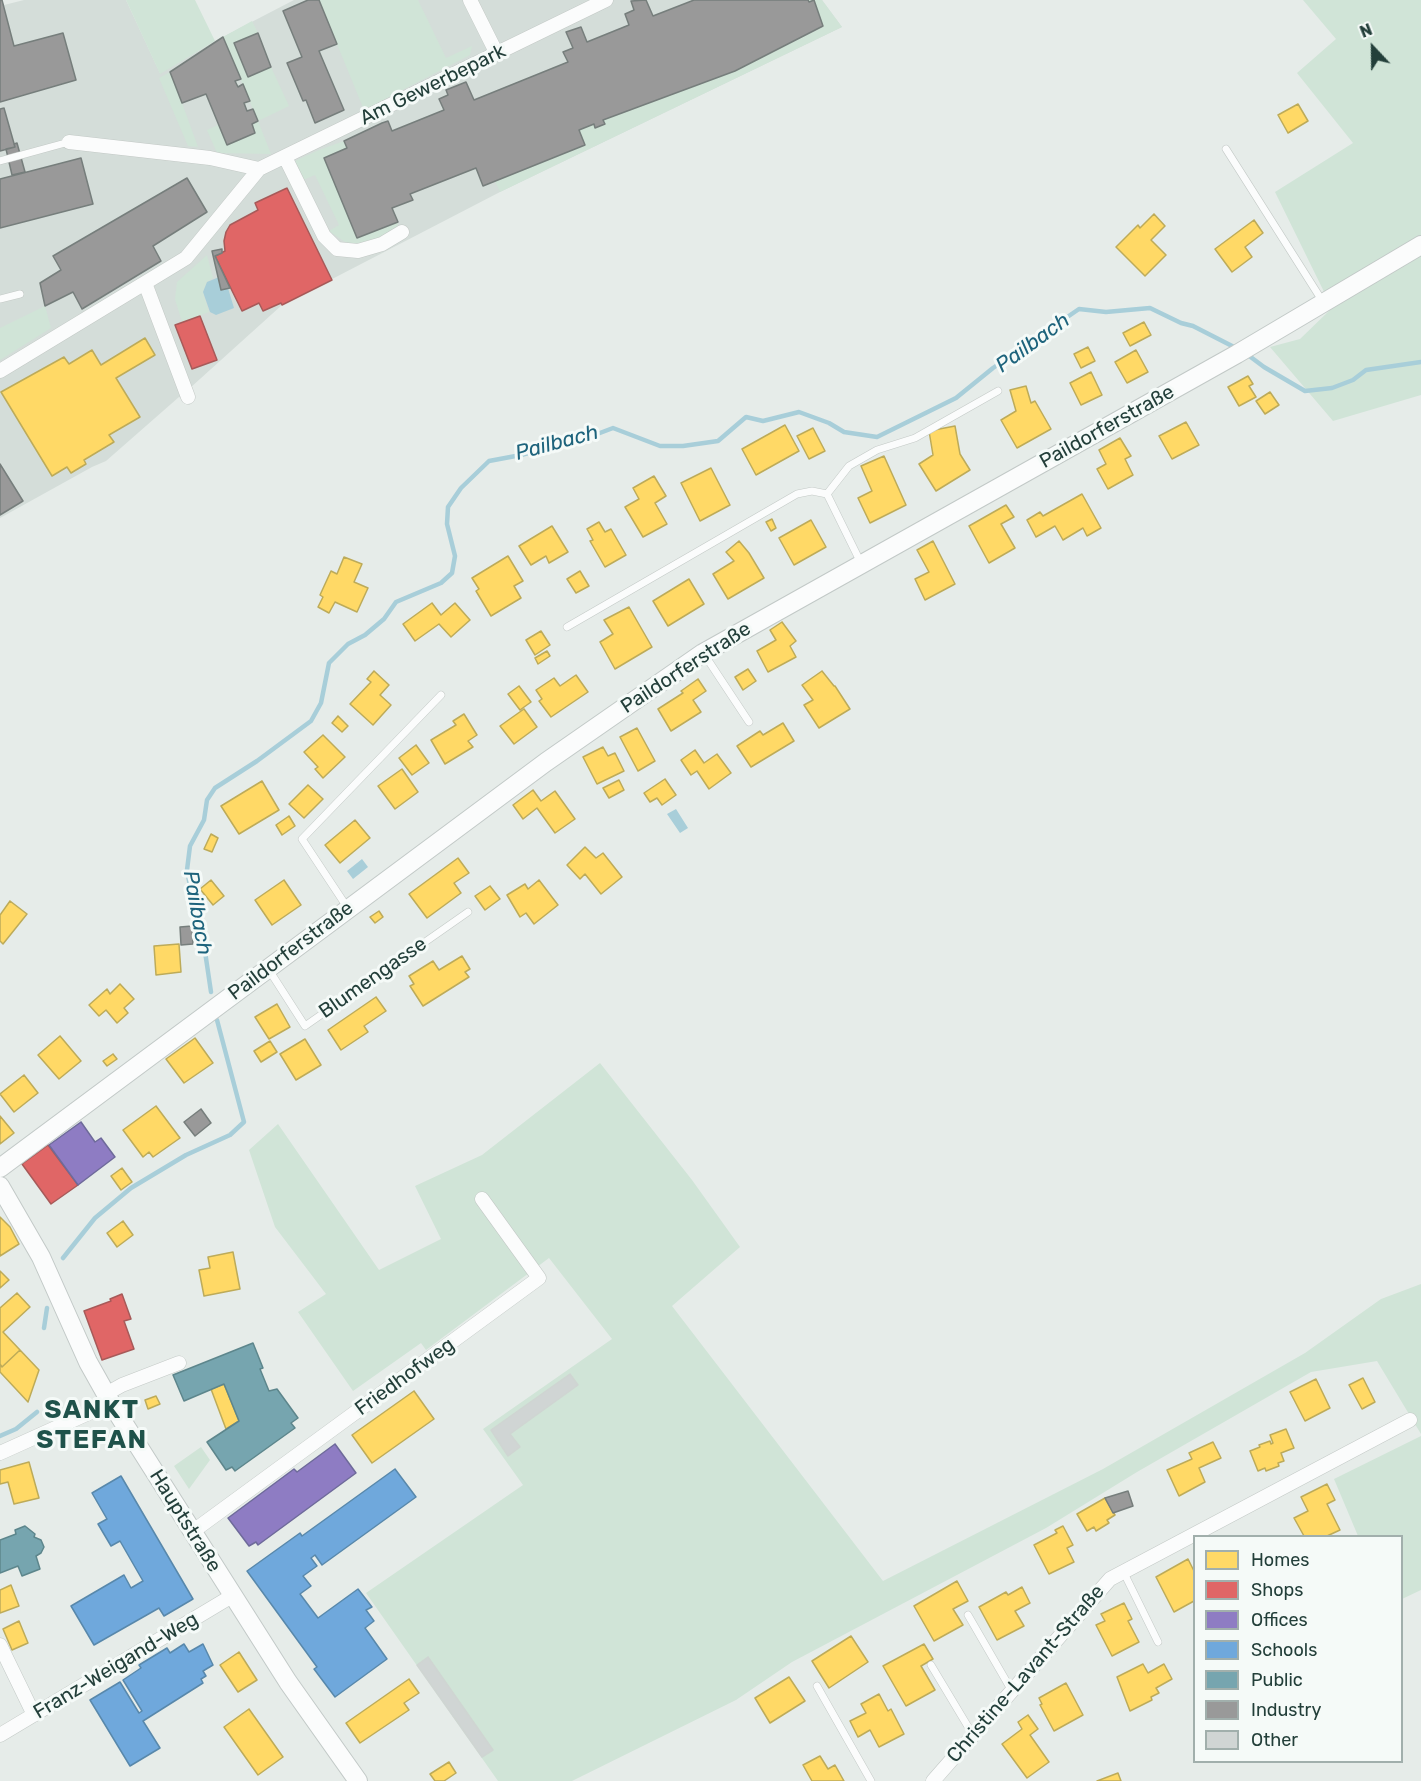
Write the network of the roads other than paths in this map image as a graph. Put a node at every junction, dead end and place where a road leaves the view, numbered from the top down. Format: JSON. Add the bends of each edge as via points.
{"nodes":[{"id":1,"x":470,"y":0,"type":"edge"},
{"id":2,"x":606,"y":0,"type":"edge"},
{"id":3,"x":497,"y":54,"type":"junction"},
{"id":4,"x":69,"y":142,"type":"joint"},
{"id":5,"x":1226,"y":150,"type":"dead end"},
{"id":6,"x":285,"y":157,"type":"junction"},
{"id":7,"x":0,"y":161,"type":"edge"},
{"id":8,"x":260,"y":169,"type":"junction"},
{"id":9,"x":402,"y":232,"type":"dead end"},
{"id":10,"x":1421,"y":245,"type":"edge"},
{"id":11,"x":145,"y":283,"type":"junction"},
{"id":12,"x":20,"y":294,"type":"dead end"},
{"id":13,"x":0,"y":299,"type":"edge"},
{"id":14,"x":1323,"y":302,"type":"junction"},
{"id":15,"x":0,"y":371,"type":"edge"},
{"id":16,"x":998,"y":391,"type":"dead end"},
{"id":17,"x":188,"y":397,"type":"dead end"},
{"id":18,"x":827,"y":494,"type":"junction"},
{"id":19,"x":861,"y":564,"type":"junction"},
{"id":20,"x":567,"y":627,"type":"dead end"},
{"id":21,"x":703,"y":653,"type":"junction"},
{"id":22,"x":441,"y":695,"type":"dead end"},
{"id":23,"x":749,"y":722,"type":"dead end"},
{"id":24,"x":348,"y":909,"type":"junction"},
{"id":25,"x":468,"y":912,"type":"dead end"},
{"id":26,"x":268,"y":969,"type":"junction"},
{"id":27,"x":0,"y":1168,"type":"edge"},
{"id":28,"x":0,"y":1186,"type":"edge"},
{"id":29,"x":482,"y":1199,"type":"dead end"},
{"id":30,"x":179,"y":1363,"type":"dead end"},
{"id":31,"x":109,"y":1398,"type":"junction"},
{"id":32,"x":1410,"y":1420,"type":"dead end"},
{"id":33,"x":0,"y":1453,"type":"edge"},
{"id":34,"x":192,"y":1532,"type":"junction"},
{"id":35,"x":1195,"y":1535,"type":"edge"},
{"id":36,"x":1193,"y":1536,"type":"edge"},
{"id":37,"x":1124,"y":1573,"type":"junction"},
{"id":38,"x":232,"y":1596,"type":"junction"},
{"id":39,"x":968,"y":1615,"type":"dead end"},
{"id":40,"x":1158,"y":1642,"type":"dead end"},
{"id":41,"x":0,"y":1645,"type":"edge"},
{"id":42,"x":931,"y":1665,"type":"dead end"},
{"id":43,"x":817,"y":1686,"type":"dead end"},
{"id":44,"x":1012,"y":1691,"type":"junction"},
{"id":45,"x":34,"y":1715,"type":"junction"},
{"id":46,"x":0,"y":1735,"type":"edge"},
{"id":47,"x":973,"y":1735,"type":"junction"},
{"id":48,"x":358,"y":1781,"type":"edge"},
{"id":49,"x":871,"y":1781,"type":"edge"},
{"id":50,"x":933,"y":1781,"type":"edge"}],
"edges":[{"from":1,"to":3,"type":"street"},
{"from":2,"to":3,"type":"street","name":"Am Gewerbepark"},
{"from":3,"to":6,"type":"street","name":"Am Gewerbepark"},
{"from":4,"to":7,"type":"lane"},
{"from":4,"to":8,"type":"street","via":[[210,158]]},
{"from":5,"to":14,"type":"lane"},
{"from":6,"to":8,"type":"street","name":"Am Gewerbepark"},
{"from":6,"to":9,"type":"street","via":[[324,236],[337,249],[358,251],[382,244]]},
{"from":8,"to":11,"type":"street","name":"Am Gewerbepark","via":[[186,258]]},
{"from":10,"to":14,"type":"street","name":"Paildorferstraße"},
{"from":11,"to":15,"type":"street","name":"Am Gewerbepark"},
{"from":11,"to":17,"type":"street"},
{"from":12,"to":13,"type":"lane"},
{"from":14,"to":19,"type":"street","name":"Paildorferstraße"},
{"from":16,"to":18,"type":"lane","via":[[915,438],[878,450],[849,466]]},
{"from":18,"to":19,"type":"lane"},
{"from":18,"to":20,"type":"lane","via":[[797,494]]},
{"from":19,"to":21,"type":"street","name":"Paildorferstraße"},
{"from":21,"to":23,"type":"lane"},
{"from":21,"to":24,"type":"street","name":"Paildorferstraße","via":[[546,762]]},
{"from":22,"to":24,"type":"lane","via":[[302,839]]},
{"from":24,"to":26,"type":"street","name":"Paildorferstraße"},
{"from":25,"to":26,"type":"lane","name":"Blumengasse","via":[[305,1026]]},
{"from":26,"to":27,"type":"street","name":"Paildorferstraße"},
{"from":28,"to":31,"type":"street","name":"Hauptstraße","via":[[41,1257],[88,1362]]},
{"from":29,"to":34,"type":"street","name":"Friedhofweg","via":[[539,1278]]},
{"from":30,"to":31,"type":"street","via":[[122,1385]]},
{"from":31,"to":33,"type":"street"},
{"from":31,"to":34,"type":"street","name":"Hauptstraße"},
{"from":32,"to":35,"type":"street","name":"Christine-Lavant-Straße"},
{"from":34,"to":38,"type":"street","name":"Hauptstraße"},
{"from":36,"to":37,"type":"street","name":"Christine-Lavant-Straße"},
{"from":37,"to":40,"type":"lane"},
{"from":37,"to":44,"type":"street","name":"Christine-Lavant-Straße","via":[[1110,1579]]},
{"from":38,"to":45,"type":"street","name":"Franz-Weigand-Weg"},
{"from":38,"to":48,"type":"street","name":"Hauptstraße"},
{"from":39,"to":44,"type":"lane"},
{"from":41,"to":45,"type":"street"},
{"from":42,"to":47,"type":"lane"},
{"from":43,"to":49,"type":"lane"},
{"from":44,"to":47,"type":"street","name":"Christine-Lavant-Straße"},
{"from":45,"to":46,"type":"street","name":"Franz-Weigand-Weg"},
{"from":47,"to":50,"type":"street","name":"Christine-Lavant-Straße"}]}
